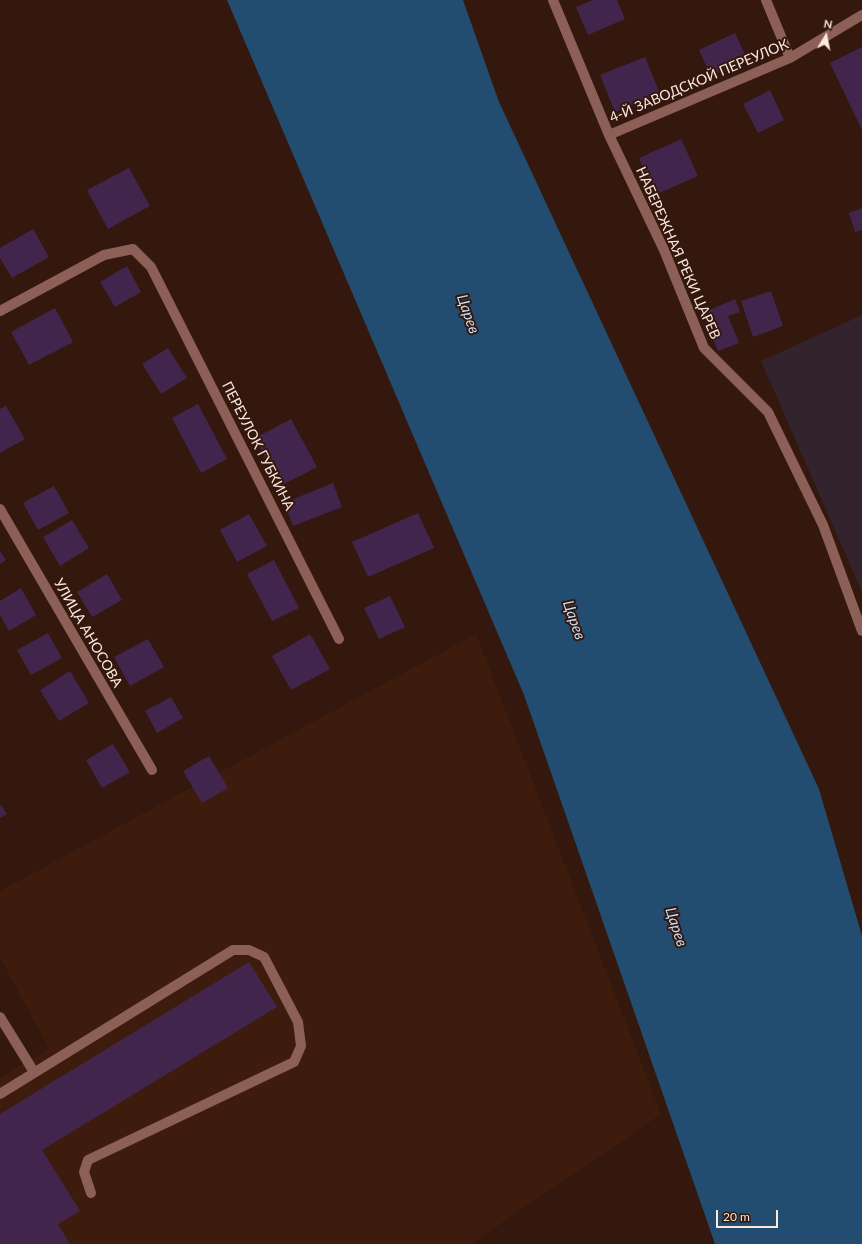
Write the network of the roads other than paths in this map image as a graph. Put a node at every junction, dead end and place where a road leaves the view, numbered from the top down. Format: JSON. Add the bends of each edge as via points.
{"nodes":[{"id":1,"x":553,"y":0,"type":"edge"},
{"id":2,"x":766,"y":0,"type":"edge"},
{"id":3,"x":862,"y":15,"type":"edge"},
{"id":4,"x":790,"y":58,"type":"junction"},
{"id":5,"x":609,"y":135,"type":"junction"},
{"id":6,"x":0,"y":311,"type":"edge"},
{"id":7,"x":0,"y":510,"type":"edge"},
{"id":8,"x":862,"y":631,"type":"edge"},
{"id":9,"x":339,"y":638,"type":"dead end"},
{"id":10,"x":152,"y":770,"type":"dead end"},
{"id":11,"x":0,"y":1017,"type":"edge"},
{"id":12,"x":34,"y":1072,"type":"junction"},
{"id":13,"x":0,"y":1094,"type":"edge"},
{"id":14,"x":91,"y":1193,"type":"dead end"}],
"edges":[{"from":1,"to":5,"type":"street","name":"НАБЕРЕЖНАЯ РЕКИ ЦАРЕВ"},
{"from":2,"to":4,"type":"street"},
{"from":3,"to":4,"type":"street","name":"4-Й ЗАВОДСКОЙ ПЕРЕУЛОК"},
{"from":4,"to":5,"type":"street","name":"4-Й ЗАВОДСКОЙ ПЕРЕУЛОК"},
{"from":5,"to":8,"type":"street","name":"НАБЕРЕЖНАЯ РЕКИ ЦАРЕВ","via":[[664,250],[704,348],[768,412],[823,525]]},
{"from":6,"to":9,"type":"street","name":"ПЕРЕУЛОК ГУБКИНА","via":[[104,255],[133,249],[151,267]]},
{"from":7,"to":10,"type":"street","name":"УЛИЦА АНОСОВА"},
{"from":11,"to":12,"type":"street"},
{"from":12,"to":13,"type":"street"},
{"from":12,"to":14,"type":"street","via":[[233,950],[249,950],[264,957],[298,1022],[301,1046],[294,1062],[88,1160],[84,1172]]}]}
